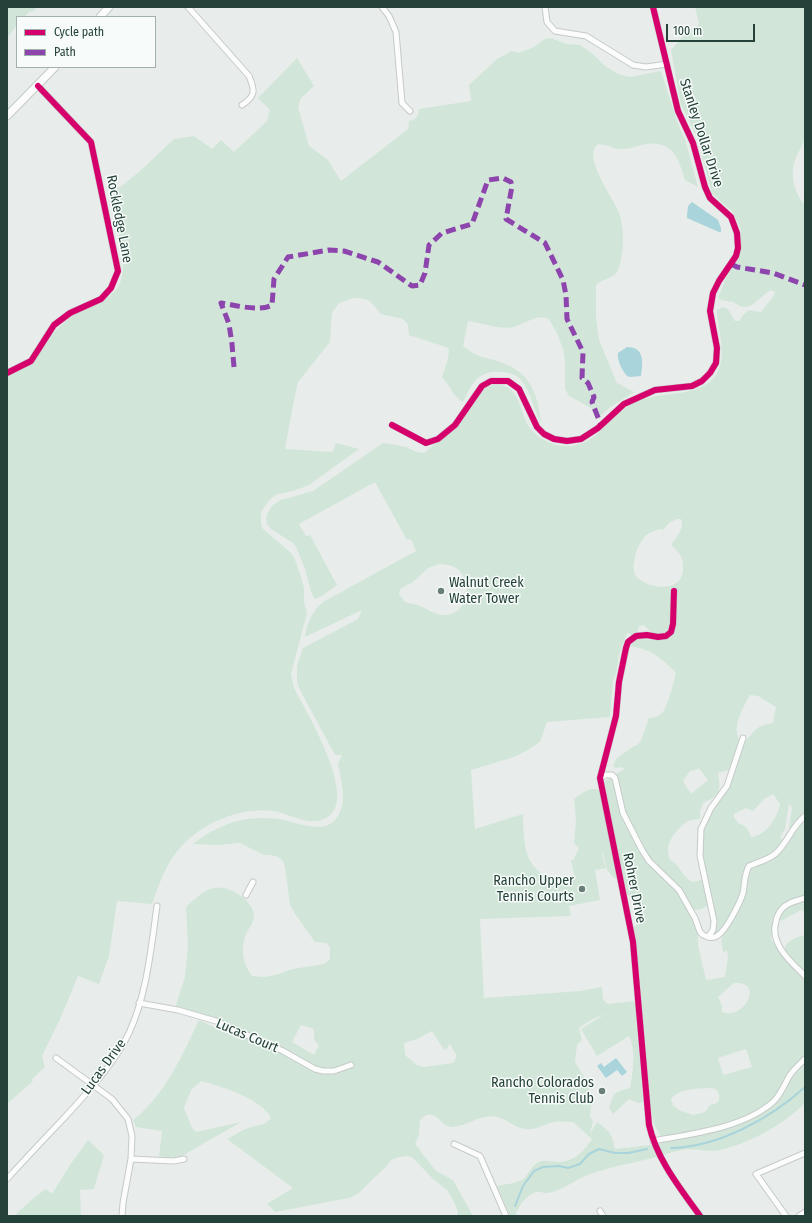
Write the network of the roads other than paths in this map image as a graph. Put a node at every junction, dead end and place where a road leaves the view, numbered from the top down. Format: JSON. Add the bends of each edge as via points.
{"nodes":[{"id":1,"x":109,"y":7,"type":"edge"},
{"id":2,"x":188,"y":7,"type":"edge"},
{"id":3,"x":382,"y":7,"type":"edge"},
{"id":4,"x":545,"y":7,"type":"edge"},
{"id":5,"x":653,"y":7,"type":"edge"},
{"id":6,"x":101,"y":16,"type":"edge"},
{"id":7,"x":667,"y":64,"type":"junction"},
{"id":8,"x":54,"y":68,"type":"edge"},
{"id":9,"x":38,"y":86,"type":"junction"},
{"id":10,"x":242,"y":106,"type":"dead end"},
{"id":11,"x":410,"y":110,"type":"dead end"},
{"id":12,"x":7,"y":116,"type":"edge"},
{"id":13,"x":7,"y":373,"type":"edge"},
{"id":14,"x":392,"y":425,"type":"dead end"},
{"id":15,"x":674,"y":591,"type":"dead end"},
{"id":16,"x":743,"y":738,"type":"dead end"},
{"id":17,"x":600,"y":778,"type":"junction"},
{"id":18,"x":805,"y":816,"type":"edge"},
{"id":19,"x":253,"y":882,"type":"dead end"},
{"id":20,"x":246,"y":895,"type":"dead end"},
{"id":21,"x":805,"y":898,"type":"edge"},
{"id":22,"x":157,"y":906,"type":"dead end"},
{"id":23,"x":708,"y":936,"type":"junction"},
{"id":24,"x":805,"y":976,"type":"edge"},
{"id":25,"x":139,"y":1002,"type":"junction"},
{"id":26,"x":56,"y":1058,"type":"dead end"},
{"id":27,"x":805,"y":1059,"type":"edge"},
{"id":28,"x":351,"y":1065,"type":"dead end"},
{"id":29,"x":93,"y":1086,"type":"junction"},
{"id":30,"x":653,"y":1141,"type":"junction"},
{"id":31,"x":454,"y":1144,"type":"dead end"},
{"id":32,"x":805,"y":1153,"type":"edge"},
{"id":33,"x":131,"y":1159,"type":"junction"},
{"id":34,"x":184,"y":1159,"type":"dead end"},
{"id":35,"x":7,"y":1178,"type":"edge"},
{"id":36,"x":805,"y":1212,"type":"edge"},
{"id":37,"x":122,"y":1216,"type":"edge"},
{"id":38,"x":506,"y":1216,"type":"edge"},
{"id":39,"x":700,"y":1216,"type":"edge"},
{"id":40,"x":786,"y":1216,"type":"edge"},
{"id":41,"x":799,"y":1216,"type":"edge"}],
"edges":[{"from":1,"to":6,"type":"street"},
{"from":2,"to":10,"type":"street","via":[[249,76],[254,86],[253,95]]},
{"from":3,"to":11,"type":"street","via":[[396,32],[402,103]]},
{"from":4,"to":7,"type":"street","via":[[547,22],[555,31],[586,36],[633,65],[646,67]]},
{"from":5,"to":7,"type":"street","name":"Stanley Dollar Drive"},
{"from":7,"to":14,"type":"street","name":"Stanley Dollar Drive","via":[[678,111],[693,143],[705,187],[710,198],[731,217],[739,240],[736,256],[713,292],[710,310],[717,348],[716,363],[710,373],[692,386],[655,390],[624,404],[598,428],[581,439],[567,441],[544,434],[536,427],[520,389],[508,381],[491,381],[482,386],[456,425],[438,439],[426,443]]},
{"from":8,"to":9,"type":"street"},
{"from":9,"to":12,"type":"street"},
{"from":9,"to":13,"type":"street","name":"Rockledge Lane","via":[[91,142],[118,271],[111,288],[101,299],[70,313],[54,325],[31,361]]},
{"from":15,"to":17,"type":"street","name":"Rohrer Drive","via":[[671,632],[658,637],[636,636],[628,642],[619,682],[616,716]]},
{"from":16,"to":23,"type":"street","via":[[727,786],[711,808],[701,829],[700,856],[714,921],[713,930]]},
{"from":17,"to":23,"type":"street","via":[[609,774],[615,778],[623,813],[642,850],[679,890],[700,932],[703,936]]},
{"from":17,"to":30,"type":"street","name":"Rohrer Drive","via":[[633,942],[649,1125]]},
{"from":18,"to":23,"type":"street","via":[[776,853],[749,866],[742,895],[723,932],[716,937]]},
{"from":19,"to":20,"type":"street"},
{"from":21,"to":24,"type":"street","via":[[785,906],[778,914],[774,926],[780,949]]},
{"from":22,"to":25,"type":"street","name":"Lucas Drive","via":[[147,972]]},
{"from":25,"to":28,"type":"street","name":"Lucas Court","via":[[216,1021],[283,1051],[314,1069],[334,1071]]},
{"from":25,"to":29,"type":"street","name":"Lucas Drive","via":[[130,1031],[119,1052]]},
{"from":26,"to":29,"type":"street"},
{"from":27,"to":30,"type":"street","via":[[791,1073],[775,1100],[757,1113],[729,1125]]},
{"from":29,"to":33,"type":"street","via":[[112,1099],[128,1119],[132,1136]]},
{"from":29,"to":35,"type":"street","name":"Lucas Drive"},
{"from":30,"to":39,"type":"street","name":"Rohrer Drive","via":[[672,1177]]},
{"from":31,"to":38,"type":"street","via":[[480,1156]]},
{"from":32,"to":40,"type":"street","via":[[756,1174]]},
{"from":33,"to":34,"type":"street"},
{"from":33,"to":37,"type":"street"},
{"from":36,"to":41,"type":"street"}]}
